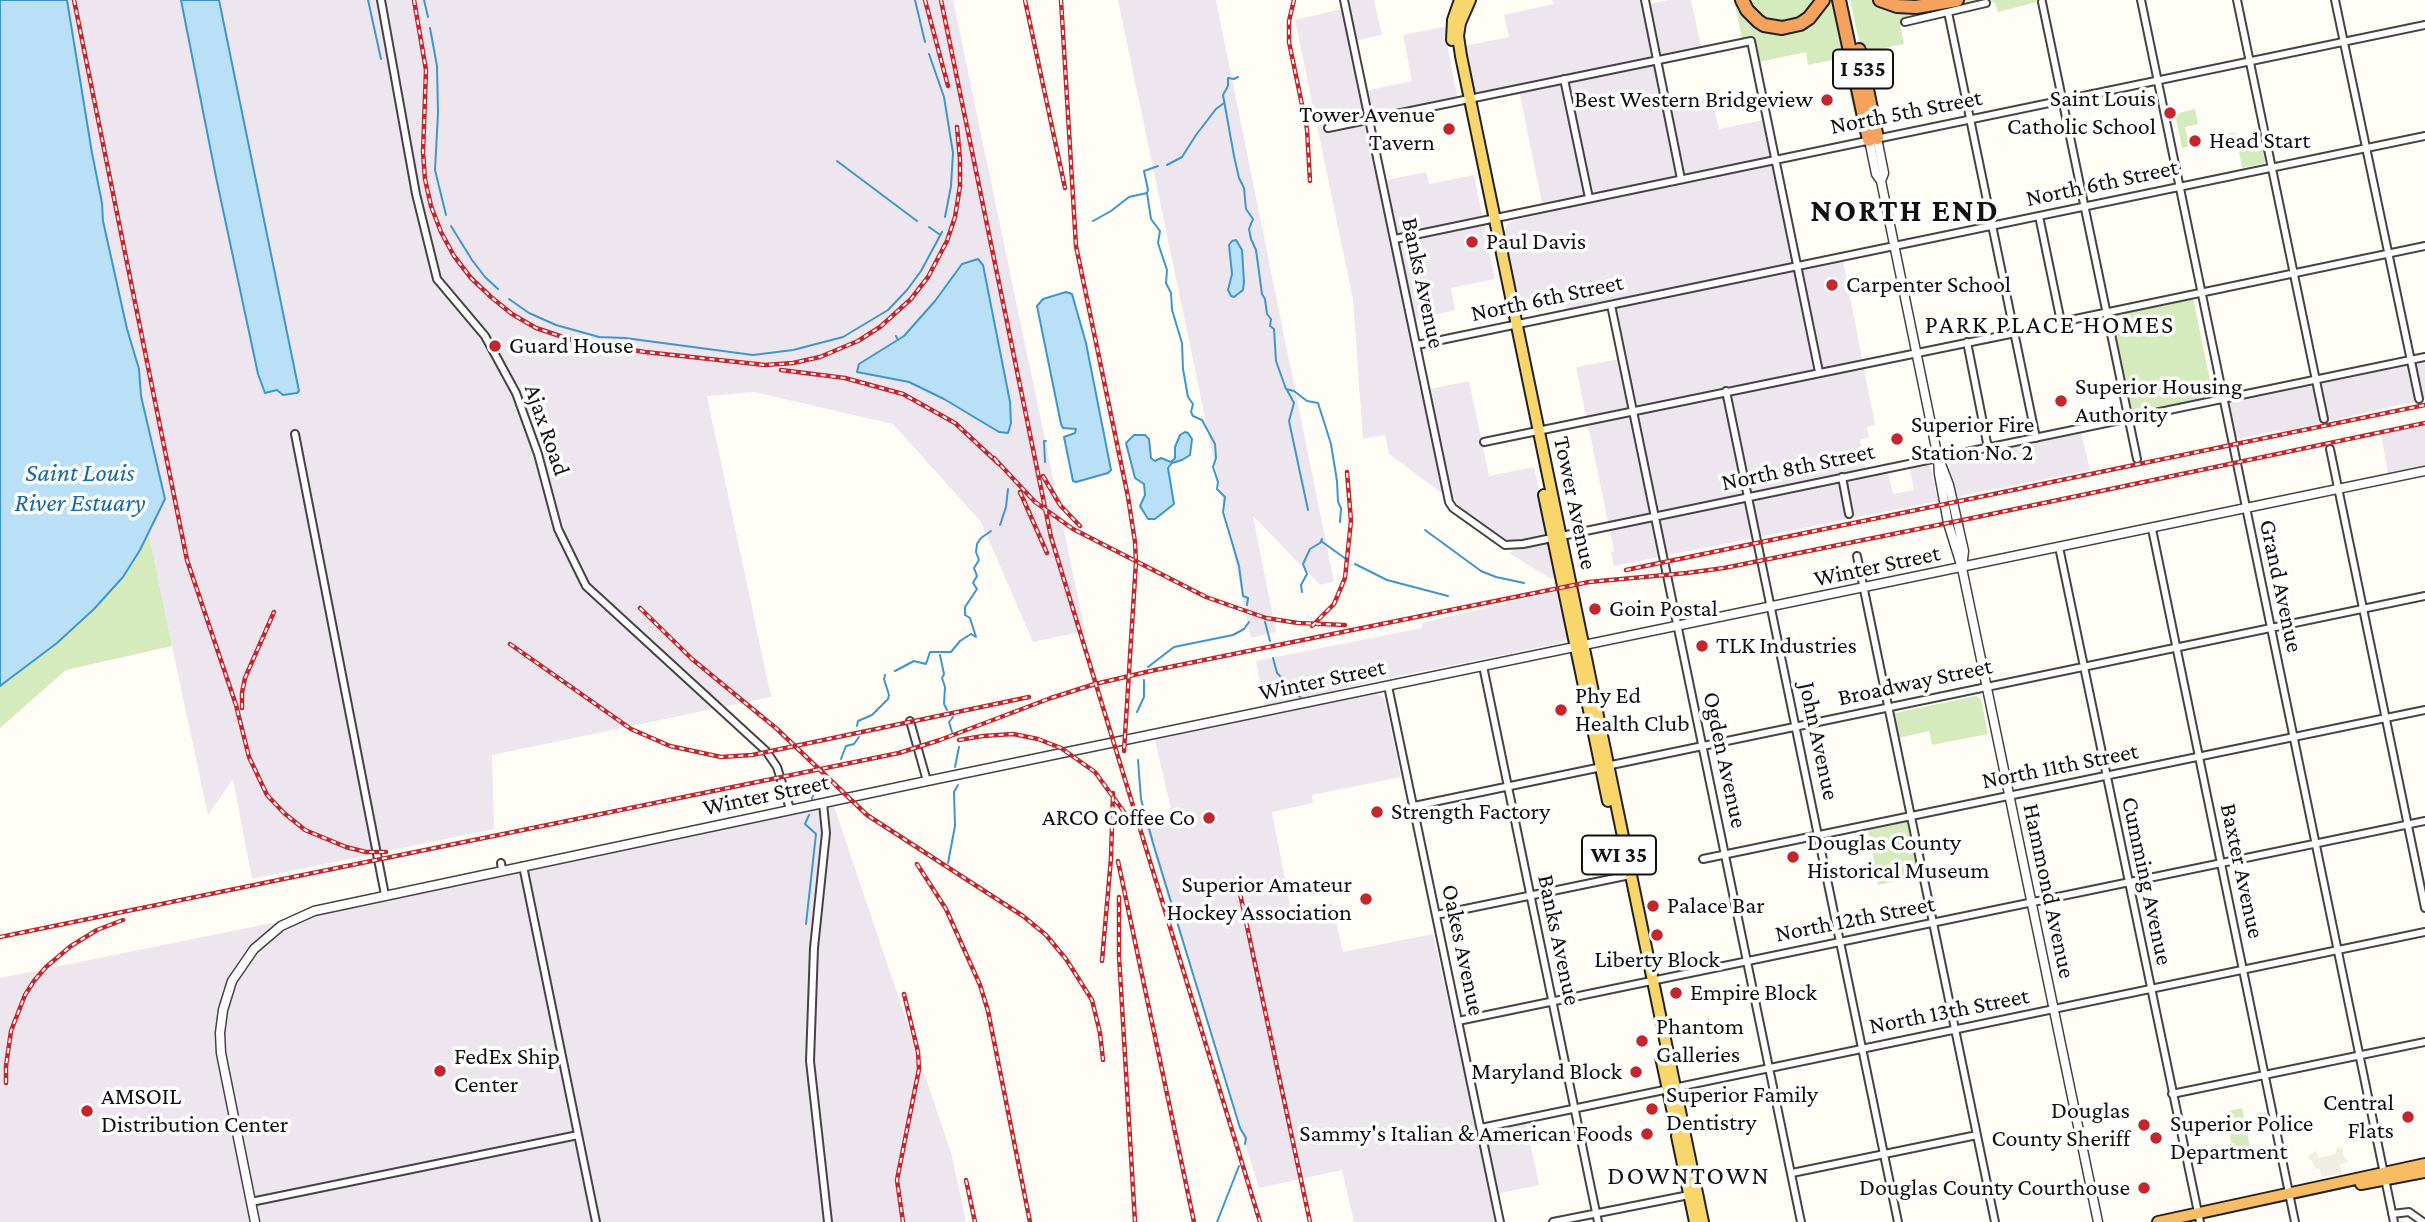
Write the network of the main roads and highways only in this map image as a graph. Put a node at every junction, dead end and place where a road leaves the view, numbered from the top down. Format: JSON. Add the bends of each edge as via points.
{"nodes":[{"id":1,"x":1460,"y":0,"type":"edge"},
{"id":2,"x":1470,"y":0,"type":"edge"},
{"id":3,"x":1742,"y":0,"type":"edge"},
{"id":4,"x":1823,"y":0,"type":"edge"},
{"id":5,"x":1839,"y":0,"type":"edge"},
{"id":6,"x":1847,"y":0,"type":"edge"},
{"id":7,"x":1880,"y":0,"type":"edge"},
{"id":8,"x":1957,"y":0,"type":"edge"},
{"id":9,"x":1927,"y":6,"type":"junction"},
{"id":10,"x":1948,"y":6,"type":"edge"},
{"id":11,"x":1466,"y":100,"type":"junction"},
{"id":12,"x":1671,"y":1089,"type":"junction"},
{"id":13,"x":2425,"y":1164,"type":"edge"},
{"id":14,"x":2425,"y":1172,"type":"edge"},
{"id":15,"x":2385,"y":1176,"type":"junction"},
{"id":16,"x":1689,"y":1195,"type":"junction"},
{"id":17,"x":2199,"y":1218,"type":"edge"},
{"id":18,"x":1695,"y":1222,"type":"edge"},
{"id":19,"x":1703,"y":1222,"type":"edge"},
{"id":20,"x":2158,"y":1222,"type":"edge"}],
"edges":[{"from":1,"to":11,"type":"main road","name":"Tower Avenue","number":"WI 35","via":[[1451,41]]},
{"from":2,"to":11,"type":"main road","name":"Tower Avenue","number":"WI 35","via":[[1458,36]]},
{"from":3,"to":4,"type":"highway","via":[[1758,21],[1782,28],[1809,18]]},
{"from":5,"to":6,"type":"highway","number":"I 535","via":[[1873,139]]},
{"from":7,"to":9,"type":"highway","via":[[1904,7]]},
{"from":8,"to":9,"type":"highway"},
{"from":9,"to":10,"type":"highway"},
{"from":11,"to":12,"type":"main road","name":"Tower Avenue","number":"WI 35"},
{"from":12,"to":16,"type":"main road","name":"Tower Avenue","number":"WI 35"},
{"from":12,"to":19,"type":"main road","name":"Tower Avenue","number":"WI 35"},
{"from":13,"to":15,"type":"highway"},
{"from":14,"to":15,"type":"highway"},
{"from":15,"to":17,"type":"highway"},
{"from":16,"to":18,"type":"main road","name":"Tower Avenue","number":"WI 35"},
{"from":16,"to":19,"type":"main road"},
{"from":17,"to":20,"type":"highway"}]}
